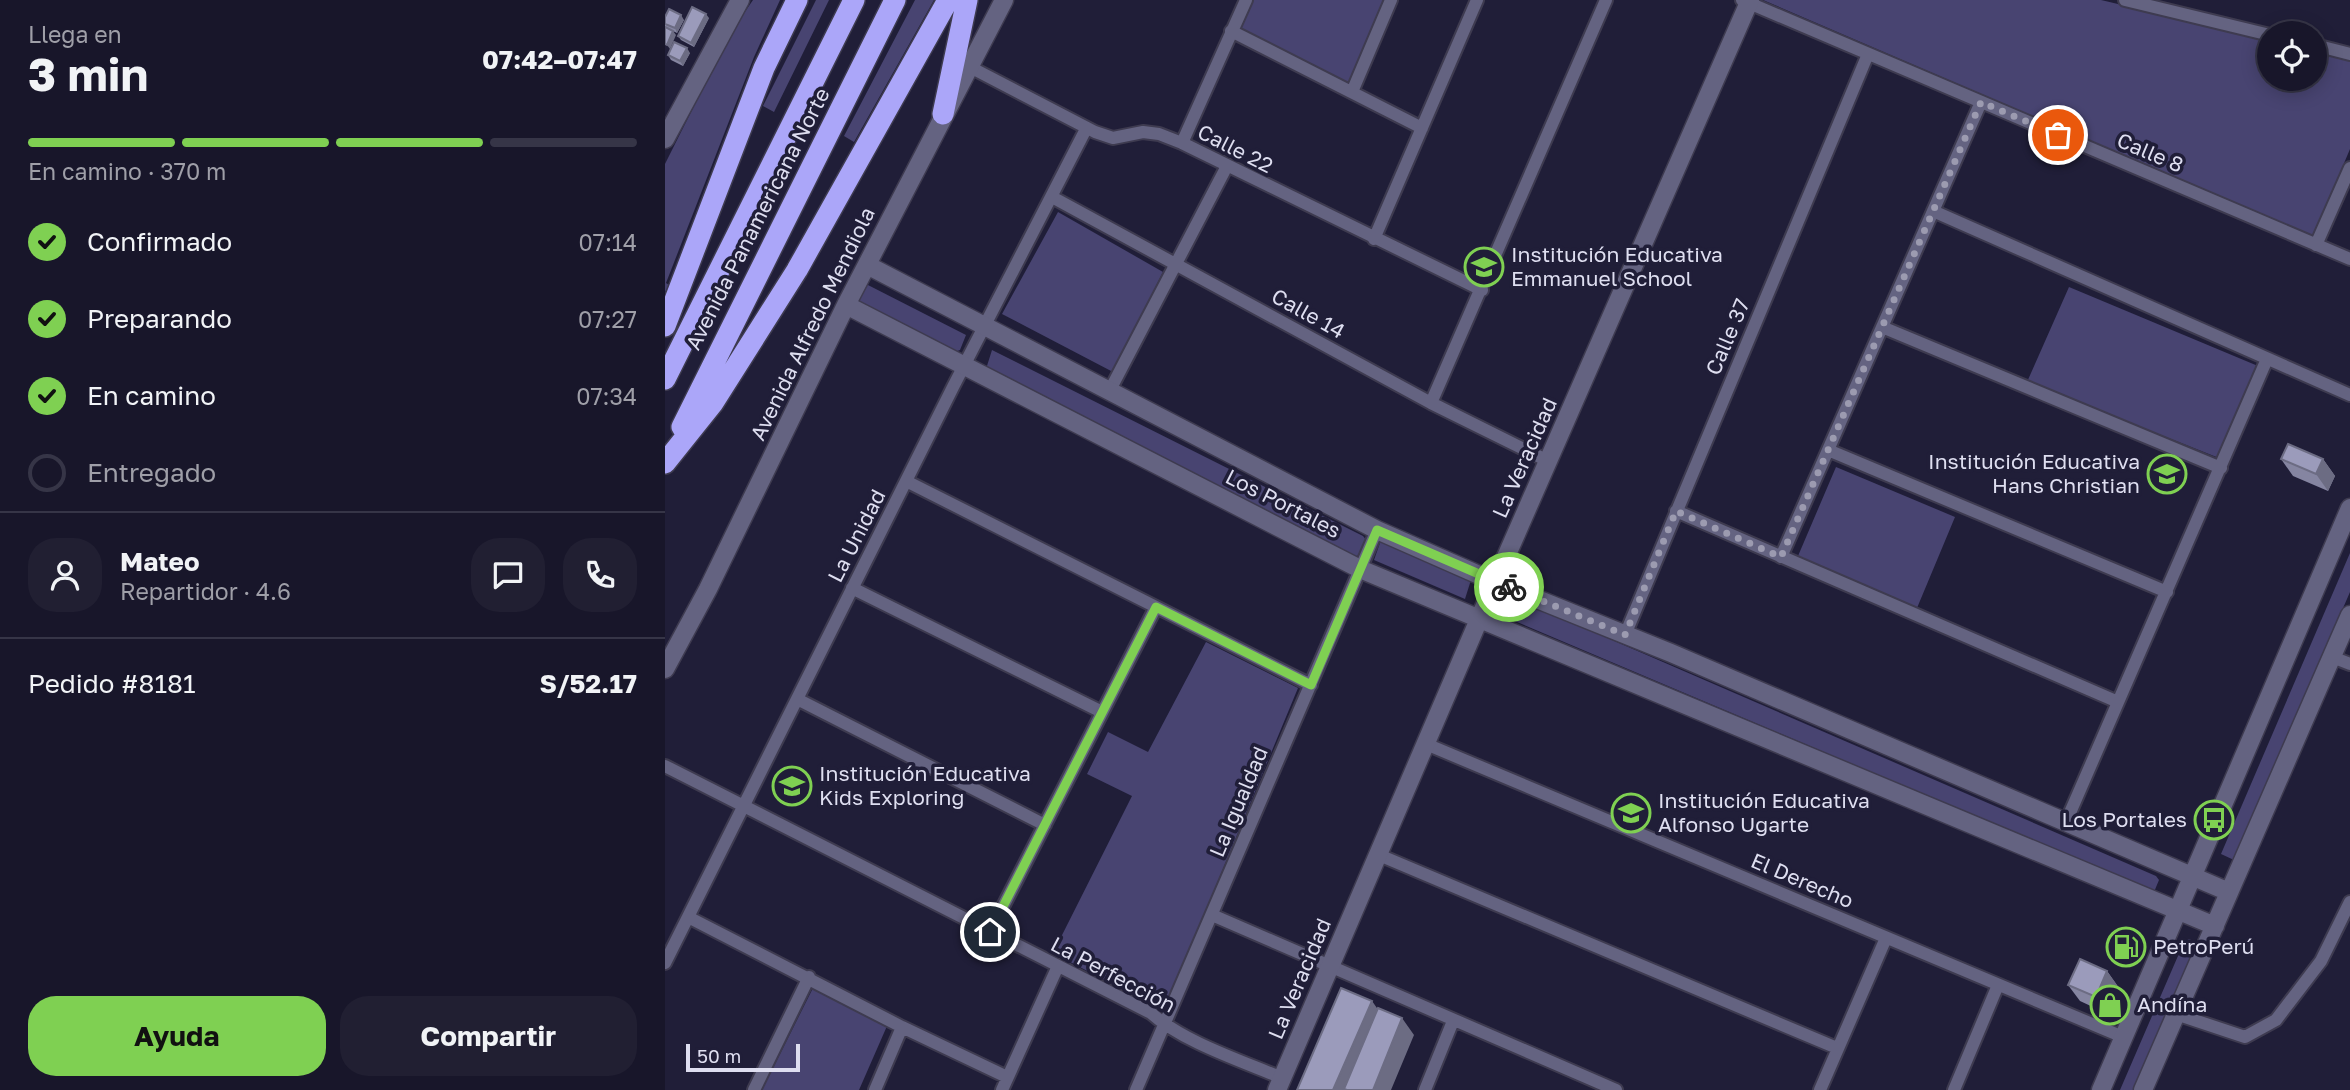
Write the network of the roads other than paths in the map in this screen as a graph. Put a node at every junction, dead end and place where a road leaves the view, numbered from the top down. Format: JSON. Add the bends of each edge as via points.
{"nodes":[{"id":1,"x":740,"y":0,"type":"edge"},
{"id":2,"x":797,"y":0,"type":"edge"},
{"id":3,"x":854,"y":0,"type":"edge"},
{"id":4,"x":895,"y":0,"type":"edge"},
{"id":5,"x":948,"y":0,"type":"edge"},
{"id":6,"x":967,"y":0,"type":"edge"},
{"id":7,"x":1003,"y":0,"type":"edge"},
{"id":8,"x":1246,"y":0,"type":"edge"},
{"id":9,"x":1391,"y":0,"type":"edge"},
{"id":10,"x":1478,"y":0,"type":"edge"},
{"id":11,"x":1606,"y":0,"type":"edge"},
{"id":12,"x":2125,"y":0,"type":"edge"},
{"id":13,"x":1747,"y":1,"type":"edge"},
{"id":14,"x":1231,"y":31,"type":"junction"},
{"id":15,"x":2257,"y":31,"type":"edge"},
{"id":16,"x":2327,"y":48,"type":"edge"},
{"id":17,"x":1868,"y":54,"type":"junction"},
{"id":18,"x":2350,"y":54,"type":"edge"},
{"id":19,"x":968,"y":66,"type":"junction"},
{"id":20,"x":1352,"y":92,"type":"junction"},
{"id":21,"x":1981,"y":102,"type":"junction"},
{"id":22,"x":670,"y":114,"type":"edge"},
{"id":23,"x":943,"y":114,"type":"junction"},
{"id":24,"x":1086,"y":128,"type":"junction"},
{"id":25,"x":1422,"y":128,"type":"junction"},
{"id":26,"x":665,"y":139,"type":"edge"},
{"id":27,"x":1182,"y":143,"type":"junction"},
{"id":28,"x":1227,"y":166,"type":"junction"},
{"id":29,"x":2350,"y":168,"type":"edge"},
{"id":30,"x":1052,"y":197,"type":"junction"},
{"id":31,"x":1933,"y":211,"type":"junction"},
{"id":32,"x":1374,"y":239,"type":"junction"},
{"id":33,"x":2316,"y":244,"type":"junction"},
{"id":34,"x":2350,"y":259,"type":"edge"},
{"id":35,"x":1176,"y":264,"type":"junction"},
{"id":36,"x":867,"y":265,"type":"junction"},
{"id":37,"x":1482,"y":290,"type":"junction"},
{"id":38,"x":846,"y":305,"type":"junction"},
{"id":39,"x":665,"y":326,"type":"edge"},
{"id":40,"x":985,"y":327,"type":"junction"},
{"id":41,"x":1882,"y":327,"type":"junction"},
{"id":42,"x":2267,"y":359,"type":"junction"},
{"id":43,"x":964,"y":365,"type":"junction"},
{"id":44,"x":665,"y":379,"type":"edge"},
{"id":45,"x":1109,"y":392,"type":"junction"},
{"id":46,"x":2350,"y":395,"type":"edge"},
{"id":47,"x":1431,"y":403,"type":"junction"},
{"id":48,"x":1828,"y":450,"type":"junction"},
{"id":49,"x":1548,"y":461,"type":"junction"},
{"id":50,"x":665,"y":462,"type":"edge"},
{"id":51,"x":2221,"y":468,"type":"junction"},
{"id":52,"x":906,"y":481,"type":"junction"},
{"id":53,"x":2350,"y":508,"type":"edge"},
{"id":54,"x":1676,"y":511,"type":"junction"},
{"id":55,"x":1377,"y":530,"type":"junction"},
{"id":56,"x":1781,"y":557,"type":"junction"},
{"id":57,"x":1360,"y":569,"type":"junction"},
{"id":58,"x":1495,"y":582,"type":"junction"},
{"id":59,"x":852,"y":588,"type":"junction"},
{"id":60,"x":2167,"y":592,"type":"junction"},
{"id":61,"x":1156,"y":607,"type":"junction"},
{"id":62,"x":2350,"y":615,"type":"edge"},
{"id":63,"x":1480,"y":620,"type":"junction"},
{"id":64,"x":1625,"y":635,"type":"junction"},
{"id":65,"x":2332,"y":657,"type":"junction"},
{"id":66,"x":2350,"y":664,"type":"edge"},
{"id":67,"x":665,"y":669,"type":"edge"},
{"id":68,"x":1311,"y":685,"type":"junction"},
{"id":69,"x":797,"y":699,"type":"junction"},
{"id":70,"x":2118,"y":702,"type":"junction"},
{"id":71,"x":1102,"y":712,"type":"junction"},
{"id":72,"x":1426,"y":744,"type":"junction"},
{"id":73,"x":665,"y":766,"type":"edge"},
{"id":74,"x":743,"y":807,"type":"junction"},
{"id":75,"x":2066,"y":822,"type":"junction"},
{"id":76,"x":1045,"y":825,"type":"junction"},
{"id":77,"x":1379,"y":855,"type":"junction"},
{"id":78,"x":2191,"y":876,"type":"junction"},
{"id":79,"x":2229,"y":892,"type":"junction"},
{"id":80,"x":2350,"y":902,"type":"edge"},
{"id":81,"x":2176,"y":911,"type":"junction"},
{"id":82,"x":1212,"y":915,"type":"junction"},
{"id":83,"x":688,"y":916,"type":"junction"},
{"id":84,"x":2215,"y":926,"type":"junction"},
{"id":85,"x":990,"y":932,"type":"junction"},
{"id":86,"x":1886,"y":937,"type":"junction"},
{"id":87,"x":665,"y":963,"type":"edge"},
{"id":88,"x":1058,"y":966,"type":"junction"},
{"id":89,"x":1330,"y":968,"type":"junction"},
{"id":90,"x":809,"y":977,"type":"junction"},
{"id":91,"x":1998,"y":985,"type":"junction"},
{"id":92,"x":2176,"y":1014,"type":"junction"},
{"id":93,"x":1453,"y":1021,"type":"junction"},
{"id":94,"x":1164,"y":1025,"type":"junction"},
{"id":95,"x":902,"y":1027,"type":"junction"},
{"id":96,"x":2123,"y":1037,"type":"junction"},
{"id":97,"x":1837,"y":1048,"type":"junction"},
{"id":98,"x":1007,"y":1077,"type":"junction"},
{"id":99,"x":1280,"y":1084,"type":"edge"},
{"id":100,"x":754,"y":1090,"type":"edge"},
{"id":101,"x":874,"y":1090,"type":"edge"},
{"id":102,"x":1002,"y":1090,"type":"edge"},
{"id":103,"x":1136,"y":1090,"type":"edge"},
{"id":104,"x":1425,"y":1090,"type":"edge"},
{"id":105,"x":1616,"y":1090,"type":"edge"},
{"id":106,"x":1819,"y":1090,"type":"edge"},
{"id":107,"x":1954,"y":1090,"type":"edge"},
{"id":108,"x":2101,"y":1090,"type":"edge"},
{"id":109,"x":2143,"y":1090,"type":"edge"}],
"edges":[{"from":1,"to":22,"type":"street"},
{"from":2,"to":39,"type":"highway","via":[[764,68]]},
{"from":3,"to":44,"type":"highway","name":"Avenida Panamericana Norte"},
{"from":4,"to":50,"type":"highway","name":"Avenida Panamericana Norte"},
{"from":5,"to":50,"type":"highway","via":[[797,270],[713,403]]},
{"from":6,"to":23,"type":"highway"},
{"from":7,"to":19,"type":"street","name":"Avenida Alfredo Mendiola"},
{"from":8,"to":14,"type":"street"},
{"from":9,"to":20,"type":"street"},
{"from":10,"to":25,"type":"street"},
{"from":11,"to":37,"type":"street"},
{"from":12,"to":15,"type":"street"},
{"from":13,"to":17,"type":"street","name":"Calle 8"},
{"from":13,"to":49,"type":"street","name":"La Veracidad"},
{"from":14,"to":20,"type":"street"},
{"from":14,"to":27,"type":"street"},
{"from":16,"to":18,"type":"street"},
{"from":17,"to":21,"type":"street","name":"Calle 8"},
{"from":17,"to":54,"type":"street","name":"Calle 37"},
{"from":19,"to":23,"type":"street","name":"Avenida Alfredo Mendiola"},
{"from":19,"to":24,"type":"street","name":"Calle 22"},
{"from":20,"to":25,"type":"street"},
{"from":21,"to":31,"type":"street"},
{"from":21,"to":33,"type":"street","name":"Calle 8"},
{"from":22,"to":26,"type":"street"},
{"from":23,"to":36,"type":"street","name":"Avenida Alfredo Mendiola"},
{"from":24,"to":27,"type":"street","name":"Calle 22","via":[[1113,138],[1143,132]]},
{"from":24,"to":30,"type":"street","name":"La Unidad"},
{"from":25,"to":32,"type":"street"},
{"from":27,"to":28,"type":"street","name":"Calle 22"},
{"from":28,"to":32,"type":"street","name":"Calle 22"},
{"from":28,"to":35,"type":"street"},
{"from":29,"to":33,"type":"street"},
{"from":30,"to":35,"type":"street","name":"Calle 14"},
{"from":30,"to":40,"type":"street","name":"La Unidad"},
{"from":31,"to":41,"type":"street"},
{"from":31,"to":42,"type":"street"},
{"from":32,"to":37,"type":"street","name":"Calle 22"},
{"from":33,"to":34,"type":"street","name":"Calle 8"},
{"from":35,"to":45,"type":"street"},
{"from":35,"to":47,"type":"street","name":"Calle 14"},
{"from":36,"to":38,"type":"street","name":"Avenida Alfredo Mendiola"},
{"from":36,"to":40,"type":"street","name":"Los Portales"},
{"from":37,"to":47,"type":"street"},
{"from":38,"to":43,"type":"street","name":"Los Portales"},
{"from":38,"to":67,"type":"street","name":"Avenida Alfredo Mendiola"},
{"from":40,"to":43,"type":"street","name":"La Unidad"},
{"from":40,"to":45,"type":"street","name":"Los Portales"},
{"from":41,"to":48,"type":"street"},
{"from":41,"to":51,"type":"street"},
{"from":42,"to":46,"type":"street"},
{"from":42,"to":51,"type":"street"},
{"from":43,"to":52,"type":"street","name":"La Unidad"},
{"from":43,"to":57,"type":"street","name":"Los Portales"},
{"from":45,"to":55,"type":"street","name":"Los Portales"},
{"from":47,"to":49,"type":"street","name":"Calle 14"},
{"from":48,"to":56,"type":"street"},
{"from":48,"to":60,"type":"street"},
{"from":49,"to":58,"type":"street","name":"La Veracidad"},
{"from":51,"to":60,"type":"street"},
{"from":52,"to":59,"type":"street","name":"La Unidad"},
{"from":52,"to":61,"type":"street"},
{"from":53,"to":78,"type":"street"},
{"from":54,"to":56,"type":"street"},
{"from":54,"to":64,"type":"street","name":"Calle 37"},
{"from":55,"to":57,"type":"street","name":"La Igualdad"},
{"from":55,"to":58,"type":"street","name":"Los Portales"},
{"from":56,"to":70,"type":"street"},
{"from":57,"to":63,"type":"street","name":"Los Portales"},
{"from":57,"to":68,"type":"street","name":"La Igualdad"},
{"from":58,"to":63,"type":"street","name":"La Veracidad"},
{"from":58,"to":64,"type":"street","name":"Los Portales"},
{"from":59,"to":69,"type":"street","name":"La Unidad"},
{"from":59,"to":71,"type":"street"},
{"from":60,"to":70,"type":"street"},
{"from":61,"to":68,"type":"street"},
{"from":61,"to":71,"type":"street"},
{"from":62,"to":65,"type":"street"},
{"from":63,"to":72,"type":"street","name":"La Veracidad"},
{"from":63,"to":81,"type":"street","name":"Los Portales"},
{"from":64,"to":75,"type":"street","name":"Los Portales"},
{"from":65,"to":66,"type":"street"},
{"from":65,"to":79,"type":"street"},
{"from":68,"to":82,"type":"street","name":"La Igualdad"},
{"from":69,"to":74,"type":"street","name":"La Unidad"},
{"from":69,"to":76,"type":"street"},
{"from":70,"to":75,"type":"street"},
{"from":71,"to":76,"type":"street"},
{"from":72,"to":77,"type":"street","name":"La Veracidad"},
{"from":72,"to":86,"type":"street","name":"El Derecho"},
{"from":73,"to":74,"type":"street","name":"La Perfección"},
{"from":74,"to":83,"type":"street","name":"La Unidad"},
{"from":74,"to":85,"type":"street","name":"La Perfección"},
{"from":75,"to":78,"type":"street","name":"Los Portales"},
{"from":76,"to":85,"type":"street"},
{"from":77,"to":89,"type":"street","name":"La Veracidad"},
{"from":77,"to":97,"type":"street"},
{"from":78,"to":79,"type":"street","name":"Los Portales"},
{"from":78,"to":81,"type":"street"},
{"from":79,"to":84,"type":"street"},
{"from":80,"to":92,"type":"street","via":[[2321,961],[2276,1020],[2245,1037]]},
{"from":81,"to":84,"type":"street","name":"Los Portales"},
{"from":81,"to":96,"type":"street"},
{"from":82,"to":89,"type":"street"},
{"from":82,"to":94,"type":"street","name":"La Igualdad"},
{"from":83,"to":87,"type":"street","name":"La Unidad"},
{"from":83,"to":90,"type":"street"},
{"from":84,"to":92,"type":"street"},
{"from":85,"to":88,"type":"street","name":"La Perfección"},
{"from":86,"to":91,"type":"street","name":"El Derecho"},
{"from":86,"to":97,"type":"street"},
{"from":88,"to":94,"type":"street","name":"La Perfección","via":[[1151,1013]]},
{"from":88,"to":98,"type":"street"},
{"from":89,"to":93,"type":"street"},
{"from":89,"to":99,"type":"street","name":"La Veracidad"},
{"from":90,"to":95,"type":"street"},
{"from":90,"to":100,"type":"street"},
{"from":91,"to":96,"type":"street","name":"El Derecho"},
{"from":91,"to":107,"type":"street"},
{"from":92,"to":109,"type":"street"},
{"from":93,"to":104,"type":"street"},
{"from":93,"to":105,"type":"street"},
{"from":94,"to":99,"type":"street","name":"La Perfección"},
{"from":94,"to":103,"type":"street","name":"La Igualdad"},
{"from":95,"to":98,"type":"street"},
{"from":95,"to":101,"type":"street"},
{"from":96,"to":108,"type":"street"},
{"from":97,"to":106,"type":"street"},
{"from":98,"to":102,"type":"street"}]}
